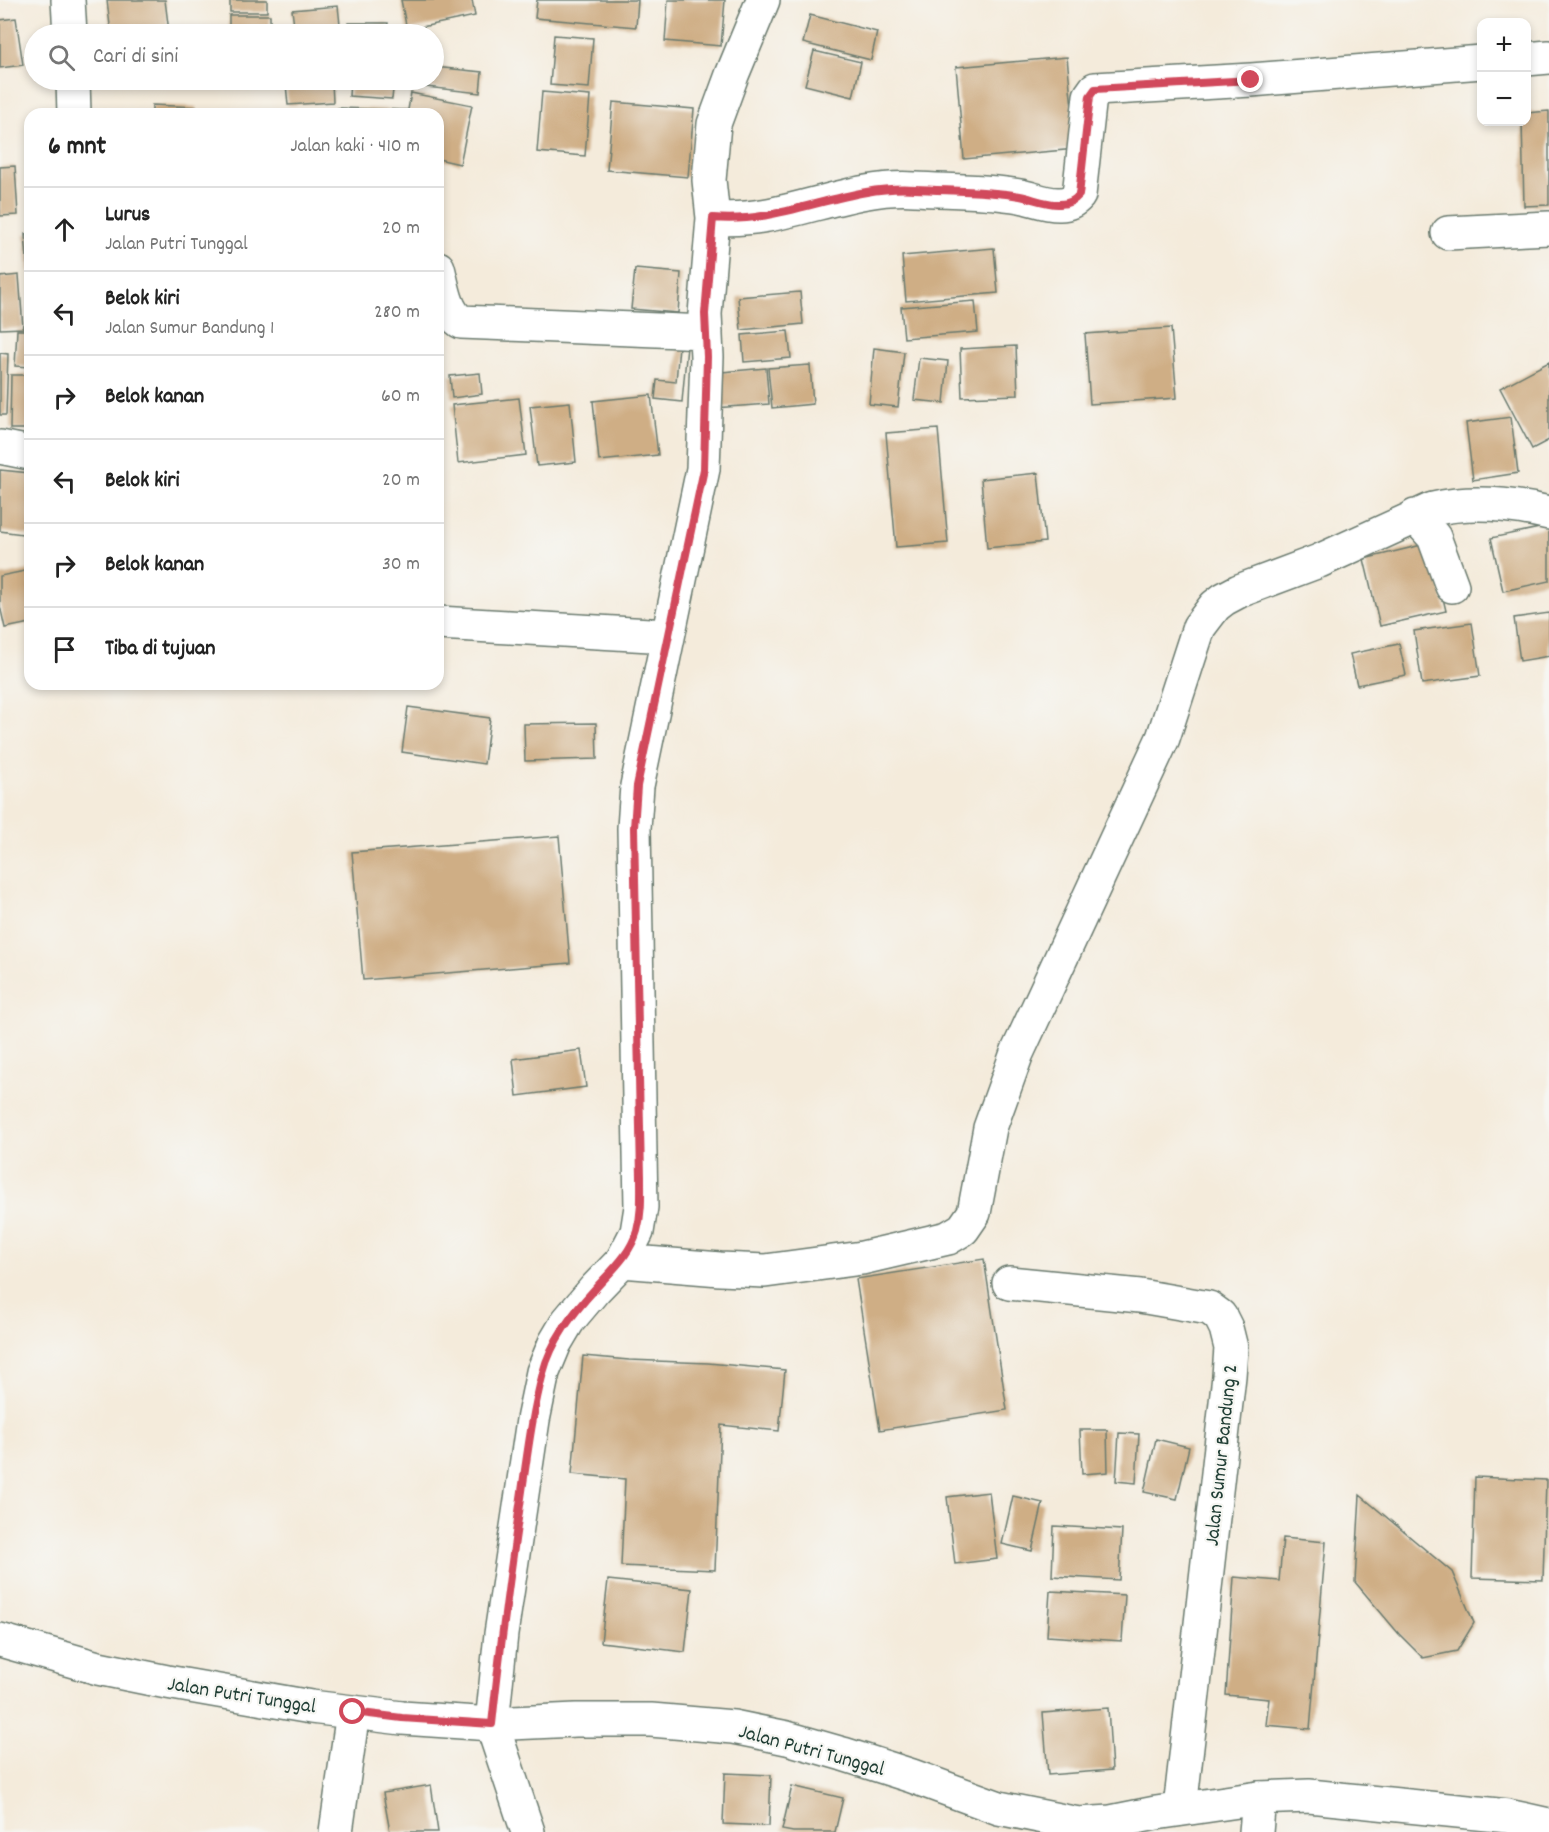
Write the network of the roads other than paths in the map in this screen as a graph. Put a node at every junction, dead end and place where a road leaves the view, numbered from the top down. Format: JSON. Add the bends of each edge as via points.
{"nodes":[{"id":1,"x":68,"y":0,"type":"edge"},
{"id":2,"x":763,"y":0,"type":"edge"},
{"id":3,"x":69,"y":24,"type":"edge"},
{"id":4,"x":1549,"y":57,"type":"edge"},
{"id":5,"x":1531,"y":59,"type":"edge"},
{"id":6,"x":1477,"y":62,"type":"edge"},
{"id":7,"x":73,"y":90,"type":"edge"},
{"id":8,"x":74,"y":108,"type":"edge"},
{"id":9,"x":713,"y":218,"type":"junction"},
{"id":10,"x":1549,"y":228,"type":"edge"},
{"id":11,"x":1448,"y":233,"type":"dead end"},
{"id":12,"x":444,"y":289,"type":"edge"},
{"id":13,"x":706,"y":332,"type":"junction"},
{"id":14,"x":0,"y":447,"type":"edge"},
{"id":15,"x":24,"y":452,"type":"edge"},
{"id":16,"x":1549,"y":513,"type":"edge"},
{"id":17,"x":1415,"y":516,"type":"junction"},
{"id":18,"x":1452,"y":586,"type":"dead end"},
{"id":19,"x":444,"y":623,"type":"edge"},
{"id":20,"x":668,"y":636,"type":"junction"},
{"id":21,"x":622,"y":1261,"type":"junction"},
{"id":22,"x":1009,"y":1283,"type":"dead end"},
{"id":23,"x":0,"y":1640,"type":"edge"},
{"id":24,"x":353,"y":1712,"type":"junction"},
{"id":25,"x":492,"y":1724,"type":"junction"},
{"id":26,"x":1259,"y":1798,"type":"junction"},
{"id":27,"x":1180,"y":1809,"type":"junction"},
{"id":28,"x":1549,"y":1825,"type":"edge"},
{"id":29,"x":336,"y":1832,"type":"edge"},
{"id":30,"x":528,"y":1832,"type":"edge"},
{"id":31,"x":1256,"y":1832,"type":"edge"}],
"edges":[{"from":1,"to":3,"type":"street"},
{"from":2,"to":9,"type":"street","via":[[714,124],[709,180]]},
{"from":4,"to":5,"type":"street"},
{"from":6,"to":9,"type":"street","via":[[1095,89],[1090,96],[1079,195],[1058,205],[1019,196],[903,188],[840,197],[760,217]]},
{"from":7,"to":8,"type":"street"},
{"from":9,"to":13,"type":"street"},
{"from":10,"to":11,"type":"street"},
{"from":12,"to":13,"type":"street","via":[[450,310],[461,322]]},
{"from":13,"to":20,"type":"street","via":[[704,469]]},
{"from":14,"to":15,"type":"street"},
{"from":16,"to":17,"type":"street","via":[[1503,505],[1464,504],[1433,508]]},
{"from":17,"to":18,"type":"street","via":[[1434,537]]},
{"from":17,"to":21,"type":"street","via":[[1319,561],[1239,591],[1215,606],[1198,627],[1162,738],[1017,1053],[990,1128],[974,1213],[963,1229],[948,1238],[873,1256],[765,1271]]},
{"from":19,"to":20,"type":"street"},
{"from":20,"to":21,"type":"street","via":[[637,786],[634,872],[641,1207],[637,1232]]},
{"from":21,"to":25,"type":"street","via":[[568,1321],[543,1372],[501,1634]]},
{"from":22,"to":27,"type":"street","name":"Jalan Sumur Bandung 2","via":[[1140,1296],[1209,1308],[1220,1316],[1226,1328],[1231,1348],[1229,1376]]},
{"from":23,"to":24,"type":"street","name":"Jalan Putri Tunggal","via":[[167,1683]]},
{"from":24,"to":25,"type":"street","name":"Jalan Putri Tunggal"},
{"from":24,"to":29,"type":"street"},
{"from":25,"to":27,"type":"street","name":"Jalan Putri Tunggal","via":[[614,1719],[733,1727],[843,1754],[999,1808],[1078,1824]]},
{"from":25,"to":30,"type":"street"},
{"from":26,"to":27,"type":"street","name":"Jalan Putri Tunggal"},
{"from":26,"to":28,"type":"street","name":"Jalan Putri Tunggal","via":[[1332,1798],[1508,1816]]},
{"from":26,"to":31,"type":"street"}]}
